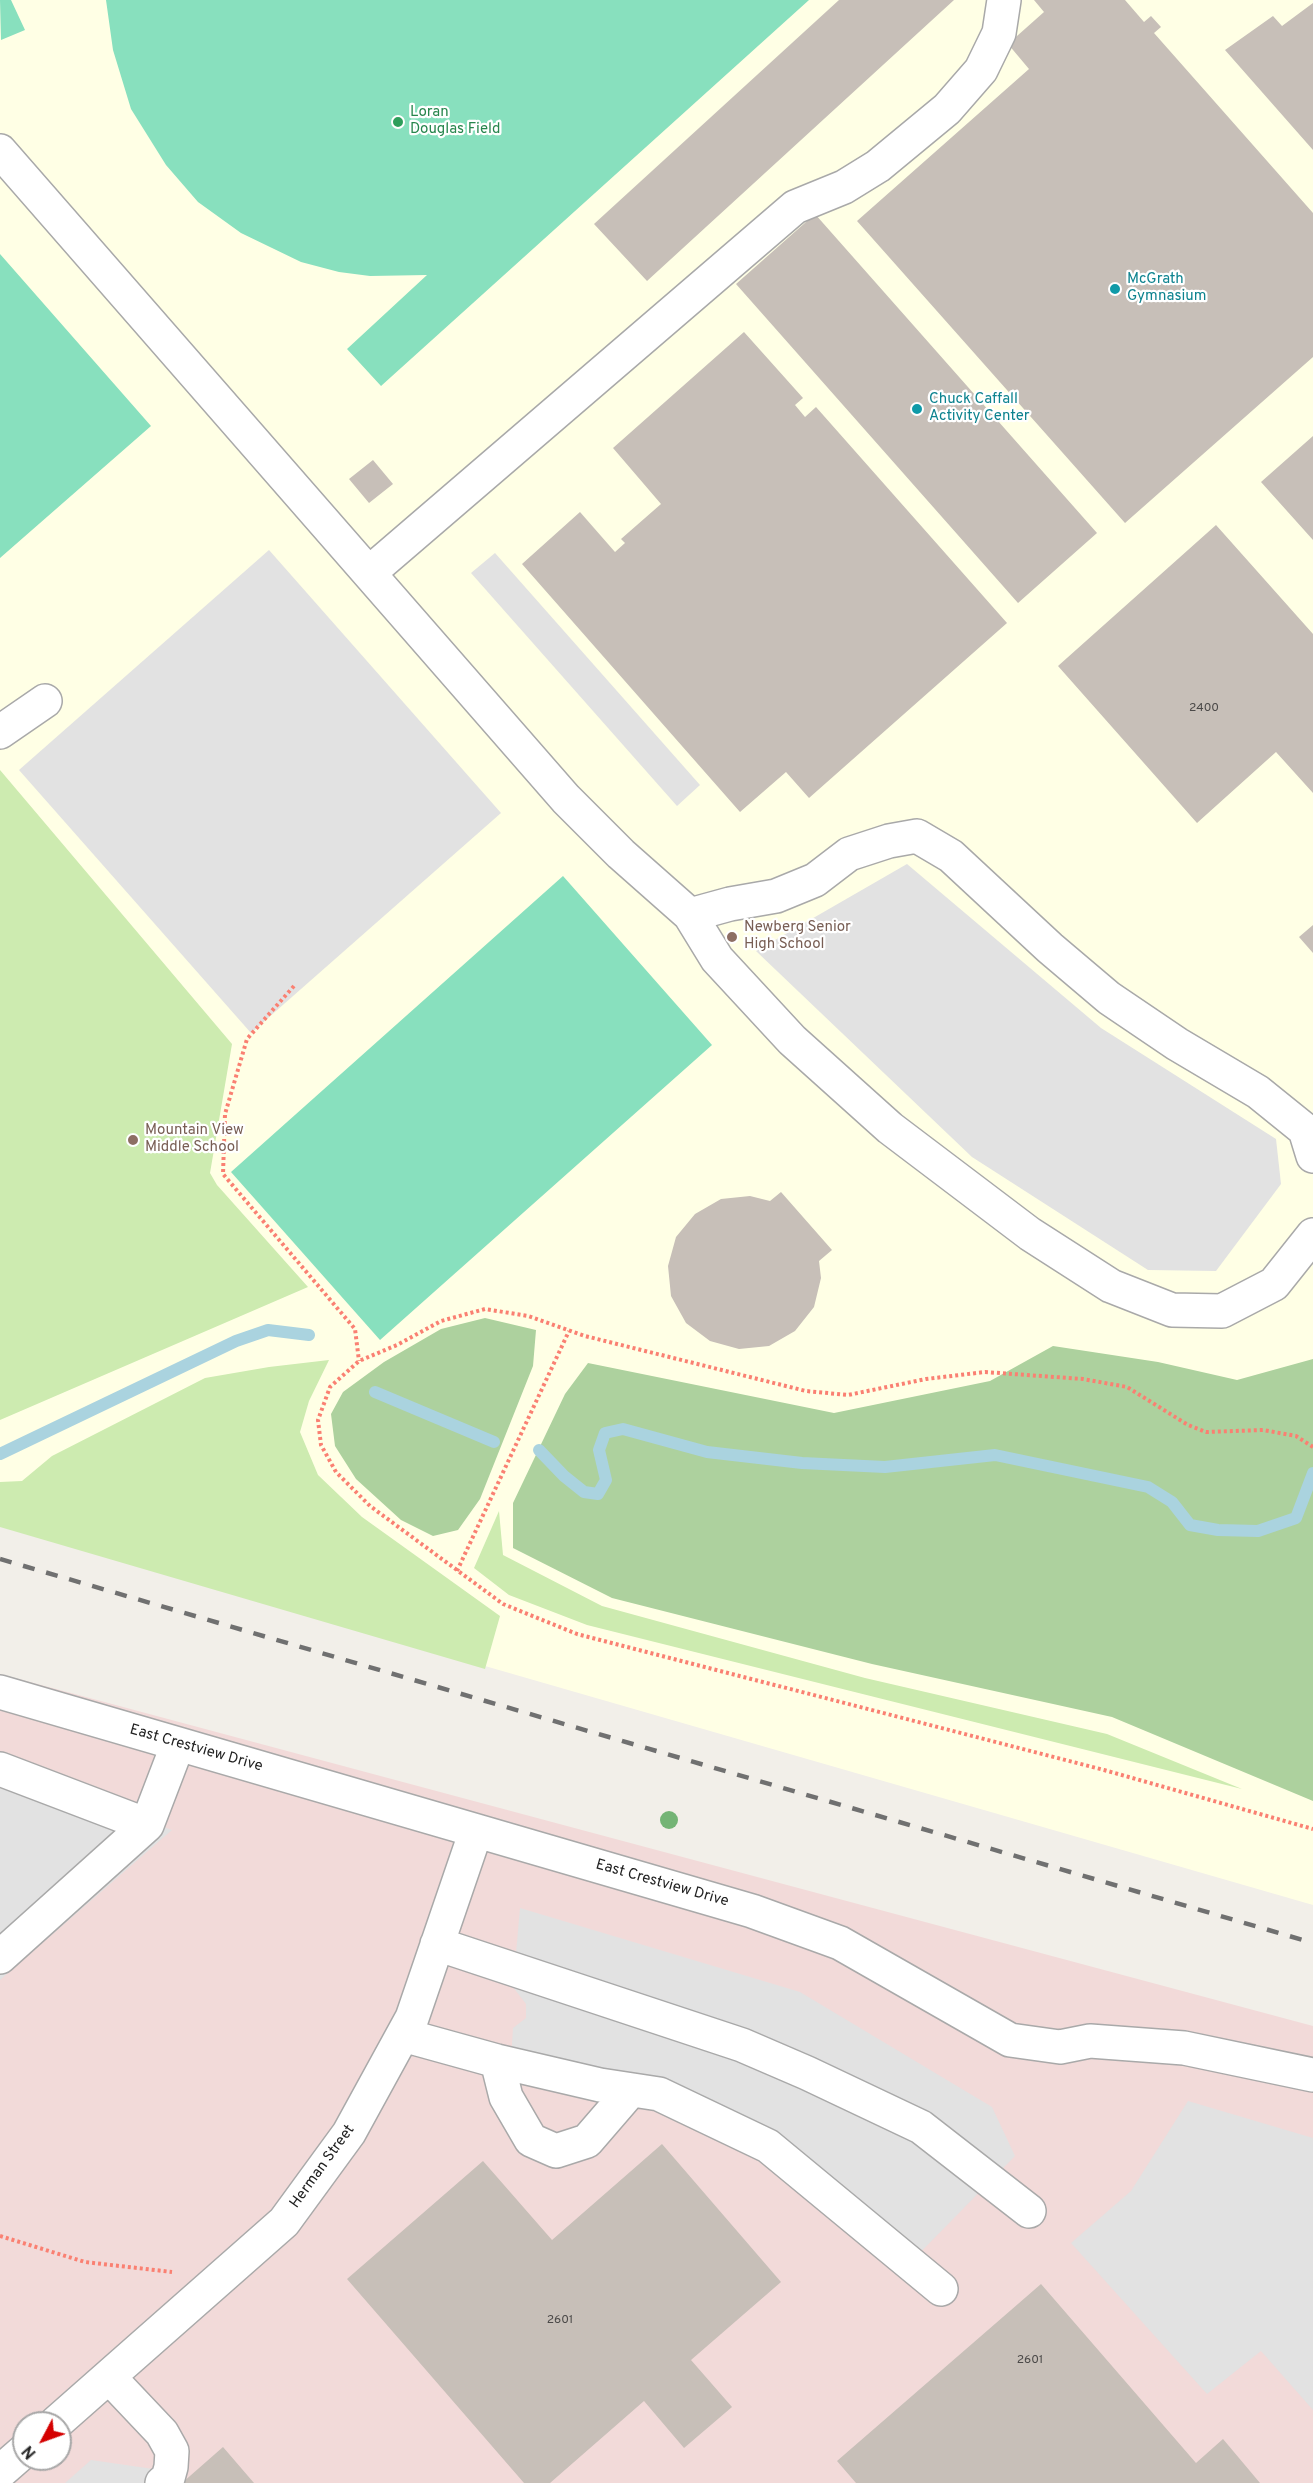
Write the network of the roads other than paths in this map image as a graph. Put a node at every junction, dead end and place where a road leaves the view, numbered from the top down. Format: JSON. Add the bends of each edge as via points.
{"nodes":[{"id":1,"x":1004,"y":0,"type":"edge"},
{"id":2,"x":0,"y":151,"type":"edge"},
{"id":3,"x":369,"y":573,"type":"junction"},
{"id":4,"x":45,"y":702,"type":"dead end"},
{"id":5,"x":0,"y":732,"type":"edge"},
{"id":6,"x":690,"y":915,"type":"junction"},
{"id":7,"x":1312,"y":1149,"type":"edge"},
{"id":8,"x":1313,"y":1235,"type":"edge"},
{"id":9,"x":0,"y":1692,"type":"edge"},
{"id":10,"x":178,"y":1744,"type":"junction"},
{"id":11,"x":0,"y":1769,"type":"edge"},
{"id":12,"x":147,"y":1825,"type":"junction"},
{"id":13,"x":476,"y":1830,"type":"junction"},
{"id":14,"x":437,"y":1944,"type":"junction"},
{"id":15,"x":0,"y":1957,"type":"edge"},
{"id":16,"x":403,"y":2035,"type":"junction"},
{"id":17,"x":497,"y":2061,"type":"junction"},
{"id":18,"x":1313,"y":2075,"type":"edge"},
{"id":19,"x":631,"y":2090,"type":"junction"},
{"id":20,"x":1029,"y":2211,"type":"dead end"},
{"id":21,"x":941,"y":2289,"type":"dead end"},
{"id":22,"x":109,"y":2377,"type":"junction"},
{"id":23,"x":70,"y":2411,"type":"edge"},
{"id":24,"x":12,"y":2462,"type":"edge"},
{"id":25,"x":0,"y":2472,"type":"edge"},
{"id":26,"x":162,"y":2483,"type":"edge"}],
"edges":[{"from":1,"to":3,"type":"street","via":[[999,33],[981,70],[947,109],[878,166],[844,187],[795,207]]},
{"from":2,"to":3,"type":"street"},
{"from":3,"to":6,"type":"street","via":[[566,799]]},
{"from":4,"to":5,"type":"street"},
{"from":6,"to":7,"type":"street","via":[[776,896],[814,880],[849,854],[917,836],[951,856],[1109,998],[1258,1092],[1305,1130]]},
{"from":6,"to":8,"type":"street","via":[[717,959],[792,1040],[890,1128],[1030,1234],[1111,1286],[1172,1310],[1222,1311],[1274,1284]]},
{"from":9,"to":10,"type":"street","name":"East Crestview Drive"},
{"from":10,"to":12,"type":"street"},
{"from":10,"to":13,"type":"street","name":"East Crestview Drive"},
{"from":11,"to":12,"type":"street"},
{"from":12,"to":15,"type":"street"},
{"from":13,"to":14,"type":"street","name":"Herman Street"},
{"from":13,"to":18,"type":"street","name":"East Crestview Drive","via":[[752,1911],[840,1943],[1010,2040],[1060,2047],[1090,2041],[1184,2048]]},
{"from":14,"to":16,"type":"street","name":"Herman Street"},
{"from":14,"to":20,"type":"street","via":[[742,2045],[807,2073],[921,2127]]},
{"from":16,"to":17,"type":"street"},
{"from":16,"to":22,"type":"street","name":"Herman Street","via":[[350,2133],[284,2222]]},
{"from":17,"to":19,"type":"street"},
{"from":17,"to":19,"type":"street","via":[[506,2097],[531,2140],[556,2151],[586,2141]]},
{"from":19,"to":21,"type":"street","via":[[659,2094],[768,2146]]},
{"from":22,"to":23,"type":"street","name":"Herman Street"},
{"from":22,"to":26,"type":"street","via":[[162,2433],[171,2451],[168,2478]]},
{"from":24,"to":25,"type":"street"}]}
